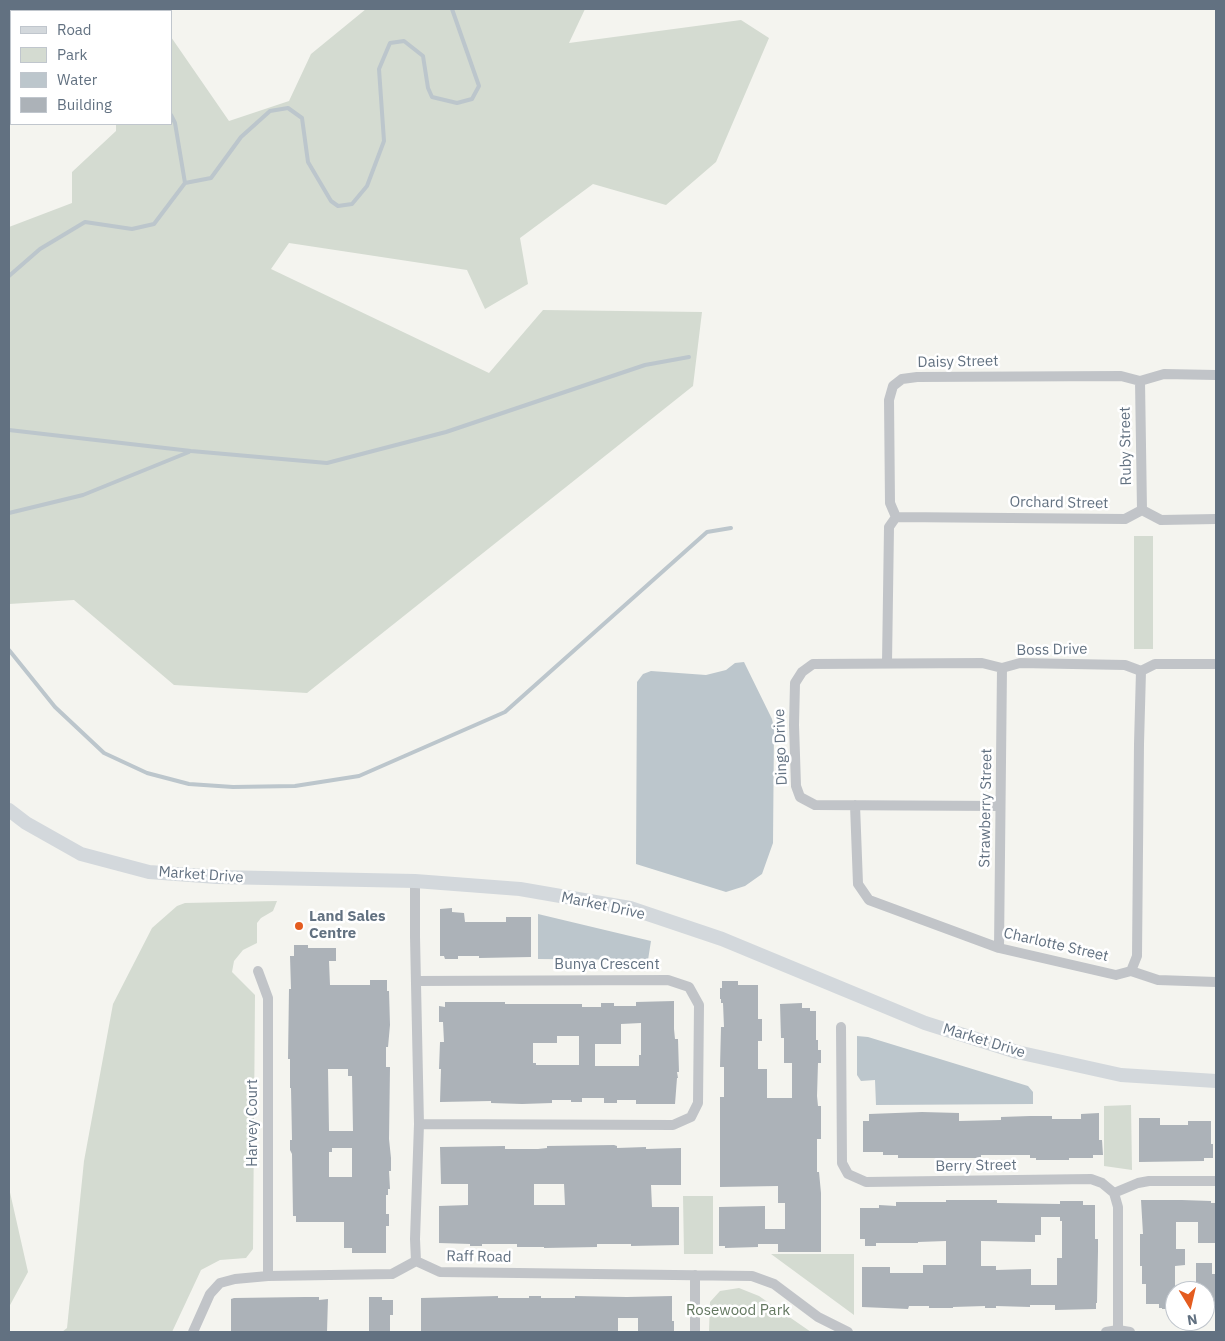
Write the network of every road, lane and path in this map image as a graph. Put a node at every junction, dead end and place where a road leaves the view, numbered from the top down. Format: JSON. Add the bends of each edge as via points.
{"nodes":[{"id":1,"x":1216,"y":374,"type":"edge"},
{"id":2,"x":1140,"y":381,"type":"junction"},
{"id":3,"x":1142,"y":510,"type":"junction"},
{"id":4,"x":896,"y":517,"type":"junction"},
{"id":5,"x":1216,"y":519,"type":"edge"},
{"id":6,"x":887,"y":663,"type":"junction"},
{"id":7,"x":1216,"y":664,"type":"edge"},
{"id":8,"x":1002,"y":668,"type":"junction"},
{"id":9,"x":1141,"y":671,"type":"junction"},
{"id":10,"x":855,"y":805,"type":"junction"},
{"id":11,"x":1000,"y":806,"type":"junction"},
{"id":12,"x":9,"y":810,"type":"edge"},
{"id":13,"x":415,"y":881,"type":"junction"},
{"id":14,"x":999,"y":948,"type":"junction"},
{"id":15,"x":258,"y":971,"type":"dead end"},
{"id":16,"x":1131,"y":971,"type":"junction"},
{"id":17,"x":416,"y":981,"type":"junction"},
{"id":18,"x":1216,"y":982,"type":"edge"},
{"id":19,"x":841,"y":1027,"type":"dead end"},
{"id":20,"x":1216,"y":1081,"type":"edge"},
{"id":21,"x":419,"y":1124,"type":"junction"},
{"id":22,"x":1216,"y":1181,"type":"edge"},
{"id":23,"x":1114,"y":1194,"type":"junction"},
{"id":24,"x":416,"y":1261,"type":"junction"},
{"id":25,"x":695,"y":1275,"type":"junction"},
{"id":26,"x":268,"y":1276,"type":"junction"},
{"id":27,"x":1118,"y":1330,"type":"junction"},
{"id":28,"x":193,"y":1332,"type":"edge"},
{"id":29,"x":695,"y":1332,"type":"edge"},
{"id":30,"x":848,"y":1332,"type":"edge"},
{"id":31,"x":1106,"y":1332,"type":"edge"},
{"id":32,"x":1130,"y":1332,"type":"edge"}],
"edges":[{"from":1,"to":2,"type":"street","name":"Daisy Street","via":[[1164,374]]},
{"from":2,"to":3,"type":"street","name":"Ruby Street"},
{"from":2,"to":4,"type":"street","name":"Daisy Street","via":[[1121,376],[902,379],[892,386],[889,395],[890,503]]},
{"from":3,"to":4,"type":"street","name":"Orchard Street","via":[[1125,519]]},
{"from":3,"to":5,"type":"street","via":[[1161,520]]},
{"from":4,"to":6,"type":"street","via":[[889,527]]},
{"from":6,"to":8,"type":"street","name":"Boss Drive","via":[[982,663]]},
{"from":6,"to":10,"type":"street","name":"Dingo Drive","via":[[814,664],[802,672],[796,683],[796,786],[800,797],[815,805]]},
{"from":7,"to":9,"type":"street","via":[[1155,664]]},
{"from":8,"to":9,"type":"street","name":"Boss Drive","via":[[1020,663],[1125,665]]},
{"from":8,"to":11,"type":"street","name":"Strawberry Street"},
{"from":9,"to":16,"type":"street","via":[[1137,956]]},
{"from":10,"to":11,"type":"street","name":"Dingo Drive"},
{"from":10,"to":14,"type":"street","name":"Charlotte Street","via":[[858,884],[870,900]]},
{"from":11,"to":14,"type":"street","name":"Strawberry Street"},
{"from":12,"to":13,"type":"street","name":"Market Drive","via":[[26,824],[81,854],[149,872],[217,878]]},
{"from":13,"to":17,"type":"street"},
{"from":13,"to":20,"type":"street","name":"Market Drive","via":[[520,890],[630,908],[722,939],[925,1023],[1017,1052],[1122,1075]]},
{"from":14,"to":16,"type":"street","name":"Charlotte Street","via":[[1116,975]]},
{"from":15,"to":26,"type":"street","name":"Harvey Court","via":[[268,998]]},
{"from":16,"to":18,"type":"street","via":[[1158,980]]},
{"from":17,"to":21,"type":"street"},
{"from":17,"to":21,"type":"street","name":"Bunya Crescent","via":[[668,980],[689,987],[699,1005],[698,1103],[691,1117],[672,1125]]},
{"from":19,"to":23,"type":"street","name":"Berry Street","via":[[842,1163],[848,1174],[866,1182],[1091,1179],[1102,1183]]},
{"from":21,"to":24,"type":"street"},
{"from":22,"to":23,"type":"street","via":[[1138,1182]]},
{"from":23,"to":27,"type":"street","via":[[1118,1207]]},
{"from":24,"to":25,"type":"street","name":"Raff Road","via":[[440,1272]]},
{"from":24,"to":26,"type":"street","via":[[392,1274]]},
{"from":25,"to":29,"type":"street"},
{"from":25,"to":30,"type":"street","name":"Raff Road","via":[[752,1276],[774,1284],[818,1317]]},
{"from":26,"to":28,"type":"street","via":[[220,1283],[210,1294]]},
{"from":27,"to":31,"type":"street"},
{"from":27,"to":32,"type":"street"}]}
